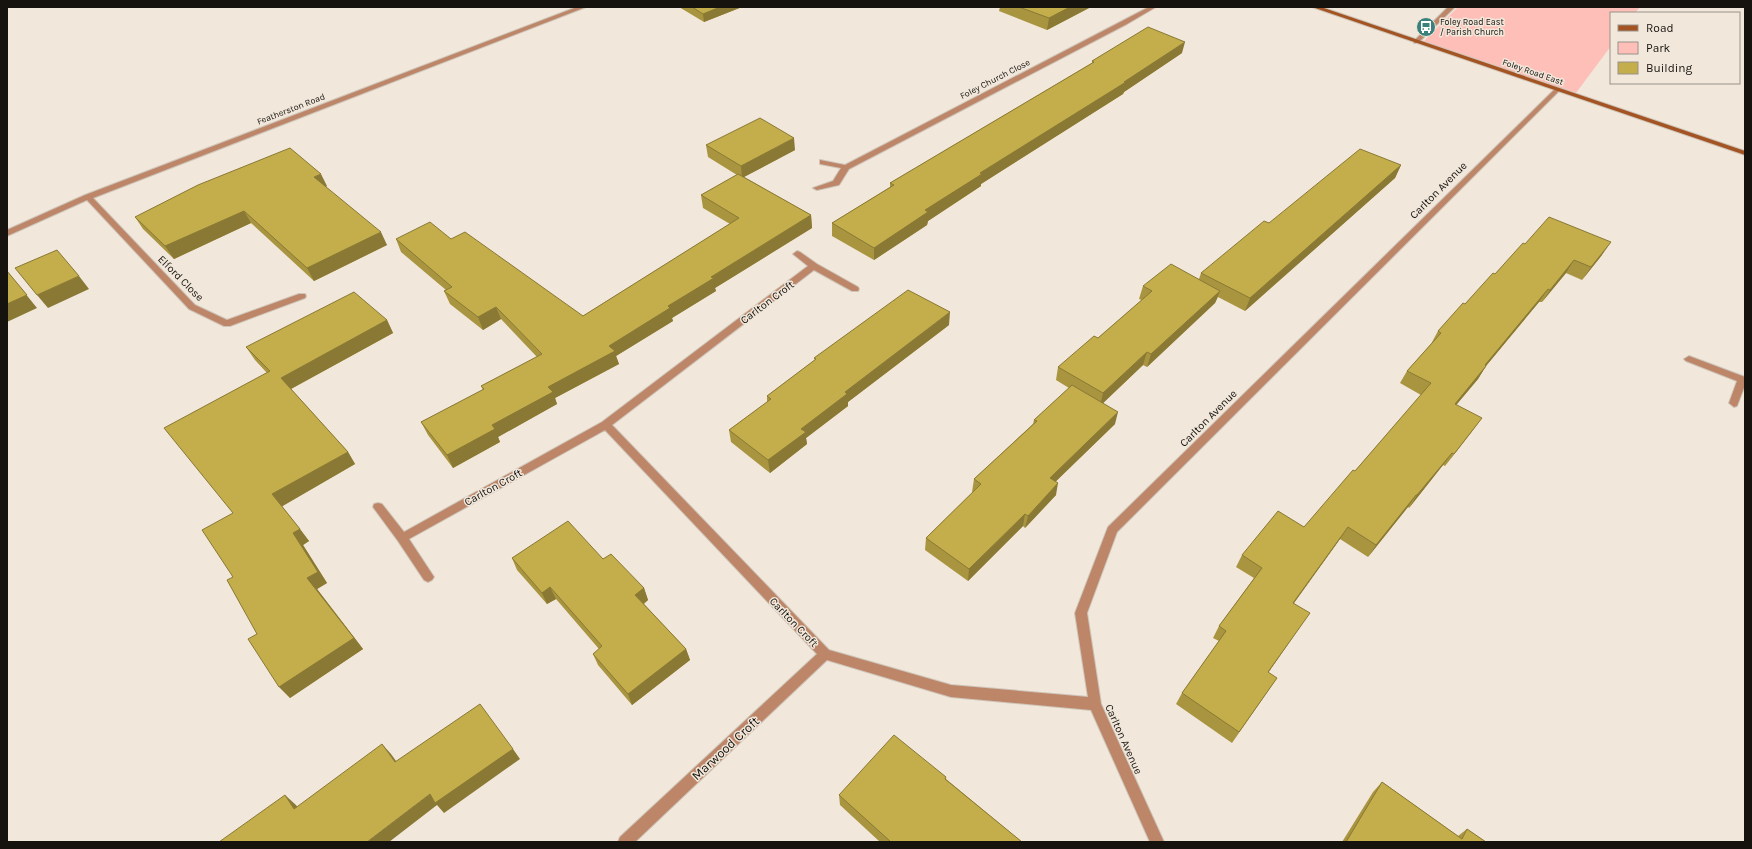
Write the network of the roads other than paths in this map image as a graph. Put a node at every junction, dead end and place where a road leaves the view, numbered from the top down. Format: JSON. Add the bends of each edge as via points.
{"nodes":[{"id":1,"x":583,"y":7,"type":"edge"},
{"id":2,"x":1153,"y":7,"type":"edge"},
{"id":3,"x":1315,"y":7,"type":"edge"},
{"id":4,"x":1452,"y":7,"type":"edge"},
{"id":5,"x":1416,"y":42,"type":"junction"},
{"id":6,"x":1557,"y":90,"type":"junction"},
{"id":7,"x":1745,"y":153,"type":"edge"},
{"id":8,"x":823,"y":162,"type":"dead end"},
{"id":9,"x":846,"y":167,"type":"junction"},
{"id":10,"x":817,"y":188,"type":"dead end"},
{"id":11,"x":88,"y":197,"type":"junction"},
{"id":12,"x":7,"y":233,"type":"edge"},
{"id":13,"x":798,"y":254,"type":"dead end"},
{"id":14,"x":814,"y":266,"type":"junction"},
{"id":15,"x":855,"y":289,"type":"dead end"},
{"id":16,"x":302,"y":296,"type":"dead end"},
{"id":17,"x":1689,"y":359,"type":"dead end"},
{"id":18,"x":1744,"y":380,"type":"edge"},
{"id":19,"x":1734,"y":403,"type":"dead end"},
{"id":20,"x":606,"y":425,"type":"junction"},
{"id":21,"x":378,"y":507,"type":"dead end"},
{"id":22,"x":402,"y":538,"type":"junction"},
{"id":23,"x":428,"y":577,"type":"dead end"},
{"id":24,"x":825,"y":654,"type":"junction"},
{"id":25,"x":1095,"y":704,"type":"junction"},
{"id":26,"x":625,"y":842,"type":"edge"},
{"id":27,"x":1157,"y":842,"type":"edge"}],
"edges":[{"from":1,"to":11,"type":"street","name":"Featherston Road"},
{"from":2,"to":9,"type":"street","name":"Foley Church Close"},
{"from":3,"to":5,"type":"main road","name":"Foley Road East"},
{"from":4,"to":5,"type":"street"},
{"from":5,"to":6,"type":"main road","name":"Foley Road East"},
{"from":6,"to":7,"type":"main road","name":"Foley Road East"},
{"from":6,"to":25,"type":"street","name":"Carlton Avenue","via":[[1112,530],[1080,613]]},
{"from":8,"to":9,"type":"street"},
{"from":9,"to":10,"type":"street","name":"Foley Church Close","via":[[836,183]]},
{"from":11,"to":12,"type":"street","name":"Featherston Road"},
{"from":11,"to":16,"type":"street","name":"Elford Close","via":[[192,307],[227,324]]},
{"from":13,"to":14,"type":"street"},
{"from":14,"to":15,"type":"street"},
{"from":14,"to":20,"type":"street","name":"Carlton Croft"},
{"from":17,"to":18,"type":"street"},
{"from":18,"to":19,"type":"street"},
{"from":20,"to":22,"type":"street","name":"Carlton Croft"},
{"from":20,"to":24,"type":"street","name":"Carlton Croft"},
{"from":21,"to":22,"type":"street"},
{"from":22,"to":23,"type":"street"},
{"from":24,"to":25,"type":"street","name":"Carlton Croft","via":[[950,691]]},
{"from":24,"to":26,"type":"street","name":"Marwood Croft"},
{"from":25,"to":27,"type":"street","name":"Carlton Avenue"}]}
